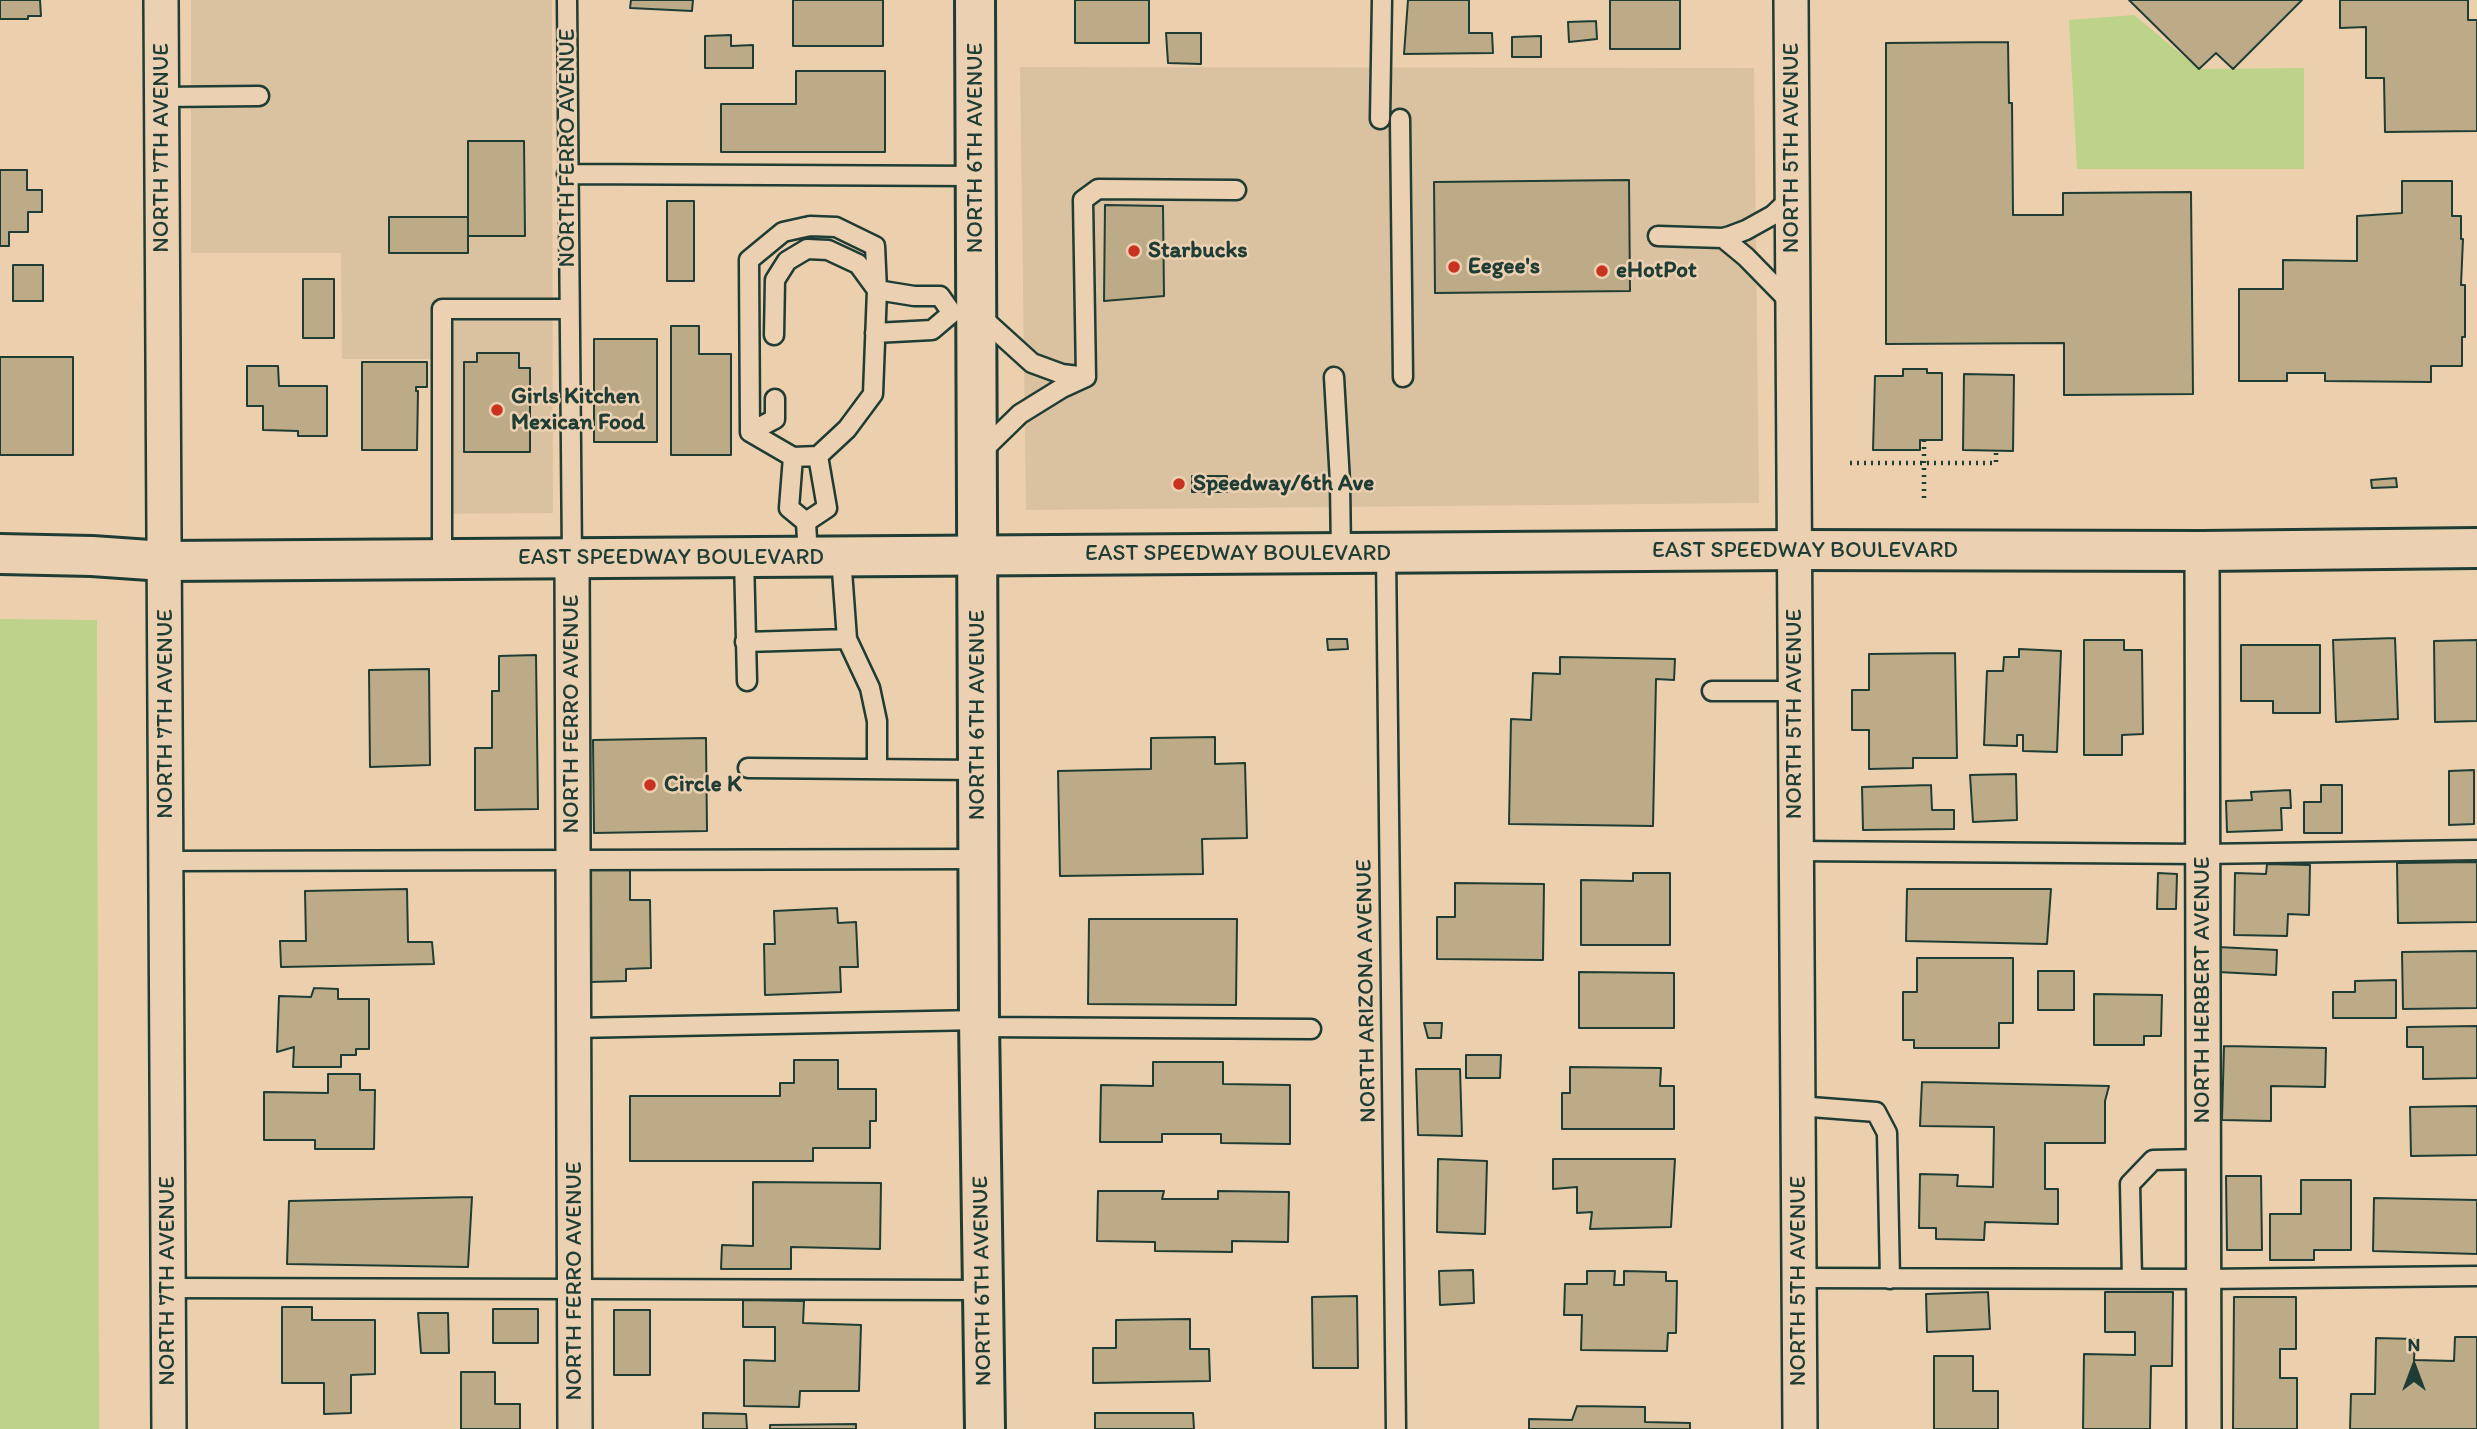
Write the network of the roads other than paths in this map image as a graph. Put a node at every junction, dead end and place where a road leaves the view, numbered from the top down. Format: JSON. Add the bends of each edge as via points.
{"nodes":[{"id":1,"x":161,"y":0,"type":"edge"},
{"id":2,"x":567,"y":0,"type":"edge"},
{"id":3,"x":975,"y":0,"type":"edge"},
{"id":4,"x":1382,"y":0,"type":"edge"},
{"id":5,"x":1791,"y":0,"type":"edge"},
{"id":6,"x":260,"y":96,"type":"dead end"},
{"id":7,"x":162,"y":97,"type":"junction"},
{"id":8,"x":1380,"y":119,"type":"dead end"},
{"id":9,"x":1400,"y":119,"type":"dead end"},
{"id":10,"x":567,"y":174,"type":"junction"},
{"id":11,"x":975,"y":176,"type":"junction"},
{"id":12,"x":1236,"y":190,"type":"dead end"},
{"id":13,"x":1794,"y":195,"type":"junction"},
{"id":14,"x":1658,"y":236,"type":"dead end"},
{"id":15,"x":1723,"y":238,"type":"junction"},
{"id":16,"x":877,"y":289,"type":"junction"},
{"id":17,"x":1793,"y":305,"type":"junction"},
{"id":18,"x":569,"y":309,"type":"junction"},
{"id":19,"x":964,"y":313,"type":"junction"},
{"id":20,"x":875,"y":332,"type":"junction"},
{"id":21,"x":774,"y":335,"type":"dead end"},
{"id":22,"x":1086,"y":377,"type":"junction"},
{"id":23,"x":1334,"y":377,"type":"dead end"},
{"id":24,"x":1403,"y":377,"type":"dead end"},
{"id":25,"x":775,"y":399,"type":"dead end"},
{"id":26,"x":750,"y":432,"type":"junction"},
{"id":27,"x":818,"y":456,"type":"junction"},
{"id":28,"x":976,"y":456,"type":"junction"},
{"id":29,"x":793,"y":457,"type":"junction"},
{"id":30,"x":819,"y":545,"type":"junction"},
{"id":31,"x":2477,"y":548,"type":"edge"},
{"id":32,"x":1793,"y":550,"type":"junction"},
{"id":33,"x":2202,"y":551,"type":"junction"},
{"id":34,"x":1386,"y":553,"type":"junction"},
{"id":35,"x":0,"y":554,"type":"edge"},
{"id":36,"x":1341,"y":554,"type":"junction"},
{"id":37,"x":978,"y":555,"type":"junction"},
{"id":38,"x":572,"y":558,"type":"junction"},
{"id":39,"x":744,"y":558,"type":"junction"},
{"id":40,"x":442,"y":559,"type":"junction"},
{"id":41,"x":164,"y":561,"type":"junction"},
{"id":42,"x":847,"y":639,"type":"junction"},
{"id":43,"x":746,"y":642,"type":"junction"},
{"id":44,"x":747,"y":681,"type":"dead end"},
{"id":45,"x":1712,"y":691,"type":"dead end"},
{"id":46,"x":1795,"y":691,"type":"junction"},
{"id":47,"x":748,"y":768,"type":"dead end"},
{"id":48,"x":877,"y":769,"type":"junction"},
{"id":49,"x":979,"y":770,"type":"junction"},
{"id":50,"x":2477,"y":850,"type":"edge"},
{"id":51,"x":1796,"y":851,"type":"junction"},
{"id":52,"x":2202,"y":854,"type":"junction"},
{"id":53,"x":573,"y":858,"type":"junction"},
{"id":54,"x":979,"y":859,"type":"junction"},
{"id":55,"x":167,"y":861,"type":"junction"},
{"id":56,"x":980,"y":1023,"type":"junction"},
{"id":57,"x":574,"y":1028,"type":"junction"},
{"id":58,"x":1311,"y":1029,"type":"dead end"},
{"id":59,"x":1798,"y":1106,"type":"junction"},
{"id":60,"x":2203,"y":1159,"type":"junction"},
{"id":61,"x":2477,"y":1276,"type":"edge"},
{"id":62,"x":1799,"y":1278,"type":"junction"},
{"id":63,"x":1890,"y":1279,"type":"junction"},
{"id":64,"x":2133,"y":1279,"type":"junction"},
{"id":65,"x":2204,"y":1279,"type":"junction"},
{"id":66,"x":575,"y":1288,"type":"junction"},
{"id":67,"x":168,"y":1289,"type":"junction"},
{"id":68,"x":984,"y":1290,"type":"junction"},
{"id":69,"x":169,"y":1429,"type":"edge"},
{"id":70,"x":575,"y":1429,"type":"edge"},
{"id":71,"x":985,"y":1429,"type":"edge"},
{"id":72,"x":1396,"y":1429,"type":"edge"},
{"id":73,"x":1800,"y":1429,"type":"edge"},
{"id":74,"x":2204,"y":1429,"type":"edge"}],
"edges":[{"from":1,"to":7,"type":"street","name":"NORTH 7TH AVENUE"},
{"from":2,"to":10,"type":"lane","name":"NORTH FERRO AVENUE"},
{"from":3,"to":11,"type":"main road","name":"NORTH 6TH AVENUE"},
{"from":4,"to":8,"type":"lane"},
{"from":5,"to":13,"type":"street","name":"NORTH 5TH AVENUE"},
{"from":6,"to":7,"type":"lane"},
{"from":7,"to":41,"type":"street","name":"NORTH 7TH AVENUE"},
{"from":9,"to":24,"type":"lane"},
{"from":10,"to":11,"type":"lane"},
{"from":10,"to":18,"type":"lane","name":"NORTH FERRO AVENUE"},
{"from":11,"to":19,"type":"main road","name":"NORTH 6TH AVENUE"},
{"from":12,"to":22,"type":"lane","via":[[1098,188],[1083,200]]},
{"from":13,"to":15,"type":"lane","via":[[1773,215]]},
{"from":13,"to":17,"type":"street","name":"NORTH 5TH AVENUE"},
{"from":14,"to":15,"type":"lane"},
{"from":15,"to":17,"type":"lane"},
{"from":16,"to":19,"type":"lane","via":[[940,296]]},
{"from":16,"to":20,"type":"lane"},
{"from":16,"to":21,"type":"lane","via":[[858,264],[828,250],[807,249],[787,261],[775,279]]},
{"from":16,"to":26,"type":"lane","via":[[875,246],[836,227],[783,232],[749,260]]},
{"from":17,"to":32,"type":"street","name":"NORTH 5TH AVENUE"},
{"from":18,"to":38,"type":"lane","name":"NORTH FERRO AVENUE"},
{"from":18,"to":40,"type":"lane","via":[[442,309]]},
{"from":19,"to":20,"type":"lane","via":[[932,330]]},
{"from":19,"to":22,"type":"lane","via":[[1032,363]]},
{"from":19,"to":28,"type":"main road","name":"NORTH 6TH AVENUE"},
{"from":20,"to":27,"type":"lane","via":[[873,394],[847,429]]},
{"from":22,"to":28,"type":"lane","via":[[1020,414]]},
{"from":23,"to":36,"type":"lane"},
{"from":25,"to":26,"type":"lane","via":[[775,419]]},
{"from":26,"to":29,"type":"lane"},
{"from":27,"to":29,"type":"lane"},
{"from":27,"to":30,"type":"lane","via":[[827,508]]},
{"from":28,"to":37,"type":"main road","name":"NORTH 6TH AVENUE"},
{"from":29,"to":30,"type":"lane","via":[[789,508]]},
{"from":30,"to":37,"type":"main road","name":"EAST SPEEDWAY BOULEVARD"},
{"from":30,"to":39,"type":"main road","name":"EAST SPEEDWAY BOULEVARD"},
{"from":30,"to":42,"type":"lane"},
{"from":31,"to":33,"type":"main road","name":"EAST SPEEDWAY BOULEVARD"},
{"from":32,"to":33,"type":"main road","name":"EAST SPEEDWAY BOULEVARD"},
{"from":32,"to":34,"type":"main road","name":"EAST SPEEDWAY BOULEVARD"},
{"from":32,"to":46,"type":"street","name":"NORTH 5TH AVENUE"},
{"from":33,"to":52,"type":"street","name":"NORTH HERBERT AVENUE"},
{"from":34,"to":36,"type":"main road","name":"EAST SPEEDWAY BOULEVARD"},
{"from":34,"to":72,"type":"lane","name":"NORTH ARIZONA AVENUE"},
{"from":35,"to":41,"type":"main road","name":"EAST SPEEDWAY BOULEVARD"},
{"from":36,"to":37,"type":"main road","name":"EAST SPEEDWAY BOULEVARD"},
{"from":37,"to":49,"type":"main road","name":"NORTH 6TH AVENUE"},
{"from":38,"to":39,"type":"main road","name":"EAST SPEEDWAY BOULEVARD"},
{"from":38,"to":40,"type":"main road","name":"EAST SPEEDWAY BOULEVARD"},
{"from":38,"to":53,"type":"street","name":"NORTH FERRO AVENUE"},
{"from":39,"to":43,"type":"lane"},
{"from":40,"to":41,"type":"main road","name":"EAST SPEEDWAY BOULEVARD"},
{"from":41,"to":55,"type":"street","name":"NORTH 7TH AVENUE"},
{"from":42,"to":43,"type":"lane"},
{"from":42,"to":48,"type":"lane","via":[[870,688],[877,721]]},
{"from":43,"to":44,"type":"lane"},
{"from":45,"to":46,"type":"lane"},
{"from":46,"to":51,"type":"street","name":"NORTH 5TH AVENUE"},
{"from":47,"to":48,"type":"lane"},
{"from":48,"to":49,"type":"lane"},
{"from":49,"to":54,"type":"main road","name":"NORTH 6TH AVENUE"},
{"from":50,"to":52,"type":"lane"},
{"from":51,"to":52,"type":"lane"},
{"from":51,"to":59,"type":"street","name":"NORTH 5TH AVENUE"},
{"from":52,"to":60,"type":"street","name":"NORTH HERBERT AVENUE"},
{"from":53,"to":54,"type":"lane"},
{"from":53,"to":55,"type":"lane"},
{"from":53,"to":57,"type":"street","name":"NORTH FERRO AVENUE"},
{"from":54,"to":56,"type":"main road","name":"NORTH 6TH AVENUE"},
{"from":55,"to":67,"type":"street","name":"NORTH 7TH AVENUE"},
{"from":56,"to":57,"type":"lane"},
{"from":56,"to":58,"type":"lane"},
{"from":56,"to":68,"type":"main road","name":"NORTH 6TH AVENUE"},
{"from":57,"to":66,"type":"street","name":"NORTH FERRO AVENUE"},
{"from":59,"to":62,"type":"street","name":"NORTH 5TH AVENUE"},
{"from":59,"to":63,"type":"lane","via":[[1876,1112],[1886,1133]]},
{"from":60,"to":64,"type":"lane","via":[[2153,1160],[2130,1184]]},
{"from":60,"to":65,"type":"street","name":"NORTH HERBERT AVENUE"},
{"from":61,"to":65,"type":"lane"},
{"from":62,"to":63,"type":"lane"},
{"from":62,"to":73,"type":"street","name":"NORTH 5TH AVENUE"},
{"from":63,"to":64,"type":"lane"},
{"from":64,"to":65,"type":"lane"},
{"from":65,"to":74,"type":"street","name":"NORTH HERBERT AVENUE"},
{"from":66,"to":67,"type":"lane"},
{"from":66,"to":68,"type":"lane"},
{"from":66,"to":70,"type":"street","name":"NORTH FERRO AVENUE"},
{"from":67,"to":69,"type":"street","name":"NORTH 7TH AVENUE"},
{"from":68,"to":71,"type":"main road","name":"NORTH 6TH AVENUE"}]}
